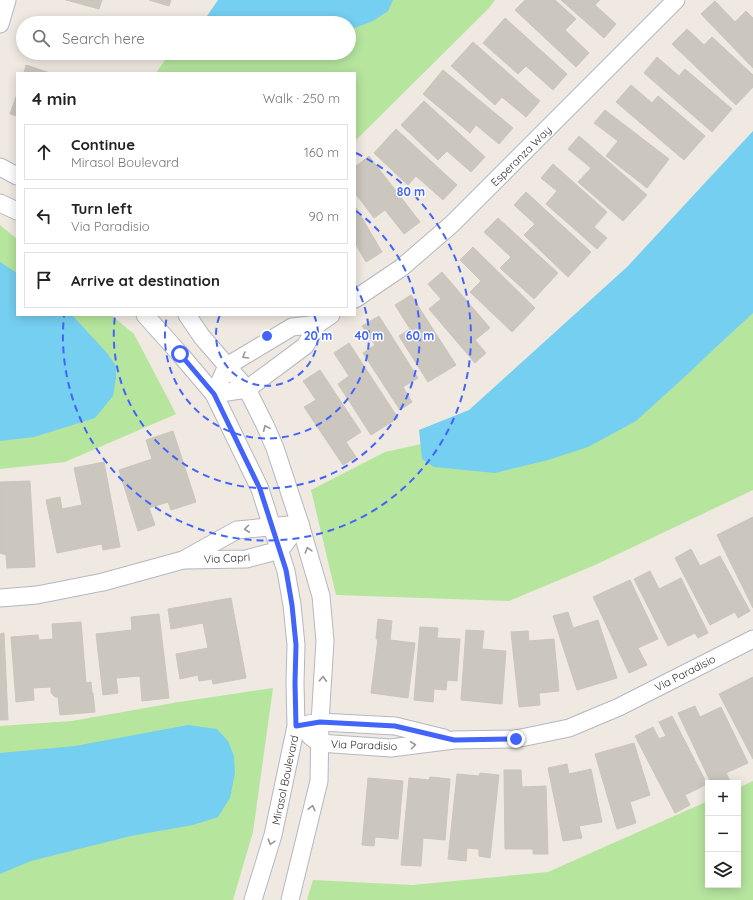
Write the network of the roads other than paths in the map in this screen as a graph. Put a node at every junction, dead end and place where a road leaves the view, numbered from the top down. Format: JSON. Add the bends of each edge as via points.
{"nodes":[{"id":1,"x":7,"y":0,"type":"edge"},
{"id":2,"x":676,"y":0,"type":"edge"},
{"id":3,"x":0,"y":24,"type":"edge"},
{"id":4,"x":0,"y":167,"type":"edge"},
{"id":5,"x":16,"y":175,"type":"edge"},
{"id":6,"x":0,"y":203,"type":"edge"},
{"id":7,"x":16,"y":211,"type":"edge"},
{"id":8,"x":356,"y":298,"type":"edge"},
{"id":9,"x":146,"y":316,"type":"edge"},
{"id":10,"x":188,"y":316,"type":"edge"},
{"id":11,"x":325,"y":320,"type":"edge"},
{"id":12,"x":228,"y":366,"type":"junction"},
{"id":13,"x":247,"y":389,"type":"junction"},
{"id":14,"x":214,"y":394,"type":"junction"},
{"id":15,"x":300,"y":524,"type":"junction"},
{"id":16,"x":272,"y":526,"type":"junction"},
{"id":17,"x":280,"y":550,"type":"junction"},
{"id":18,"x":183,"y":560,"type":"junction"},
{"id":19,"x":0,"y":598,"type":"edge"},
{"id":20,"x":753,"y":639,"type":"edge"},
{"id":21,"x":320,"y":722,"type":"junction"},
{"id":22,"x":296,"y":726,"type":"junction"},
{"id":23,"x":454,"y":740,"type":"junction"},
{"id":24,"x":319,"y":743,"type":"junction"},
{"id":25,"x":253,"y":900,"type":"edge"},
{"id":26,"x":290,"y":900,"type":"edge"}],
"edges":[{"from":1,"to":3,"type":"street"},
{"from":2,"to":8,"type":"street","name":"Esperanza Way","via":[[452,224],[401,268]]},
{"from":4,"to":5,"type":"street"},
{"from":6,"to":7,"type":"street"},
{"from":9,"to":14,"type":"street","name":"Mirasol Boulevard"},
{"from":10,"to":12,"type":"street","via":[[202,337]]},
{"from":11,"to":12,"type":"street","one_way":true,"via":[[292,327]]},
{"from":11,"to":13,"type":"street","via":[[305,346]]},
{"from":12,"to":13,"type":"street"},
{"from":12,"to":14,"type":"street"},
{"from":13,"to":14,"type":"street"},
{"from":15,"to":13,"type":"street","one_way":true,"via":[[275,448]]},
{"from":14,"to":16,"type":"street","name":"Mirasol Boulevard","via":[[260,489]]},
{"from":15,"to":16,"type":"street","name":"Via Capri"},
{"from":15,"to":17,"type":"street"},
{"from":21,"to":15,"type":"street","one_way":true,"via":[[325,641],[321,596]]},
{"from":16,"to":17,"type":"street","name":"Mirasol Boulevard"},
{"from":16,"to":18,"type":"street","name":"Via Capri","one_way":true,"via":[[237,530]]},
{"from":17,"to":18,"type":"street","name":"Via Capri","via":[[246,559]]},
{"from":17,"to":22,"type":"street","name":"Mirasol Boulevard","via":[[292,605],[296,645]]},
{"from":18,"to":19,"type":"street","name":"Via Capri","via":[[103,582],[37,595]]},
{"from":20,"to":23,"type":"street","name":"Via Paradisio","via":[[619,707],[569,728],[516,739]]},
{"from":21,"to":22,"type":"street","name":"Via Paradisio"},
{"from":21,"to":23,"type":"street","name":"Via Paradisio","via":[[395,726]]},
{"from":21,"to":24,"type":"street"},
{"from":22,"to":24,"type":"street","name":"Via Paradisio"},
{"from":22,"to":25,"type":"street","name":"Mirasol Boulevard","one_way":true,"via":[[273,835]]},
{"from":24,"to":23,"type":"street","name":"Via Paradisio","one_way":true,"via":[[391,748]]},
{"from":26,"to":24,"type":"street","one_way":true,"via":[[318,781]]}]}
